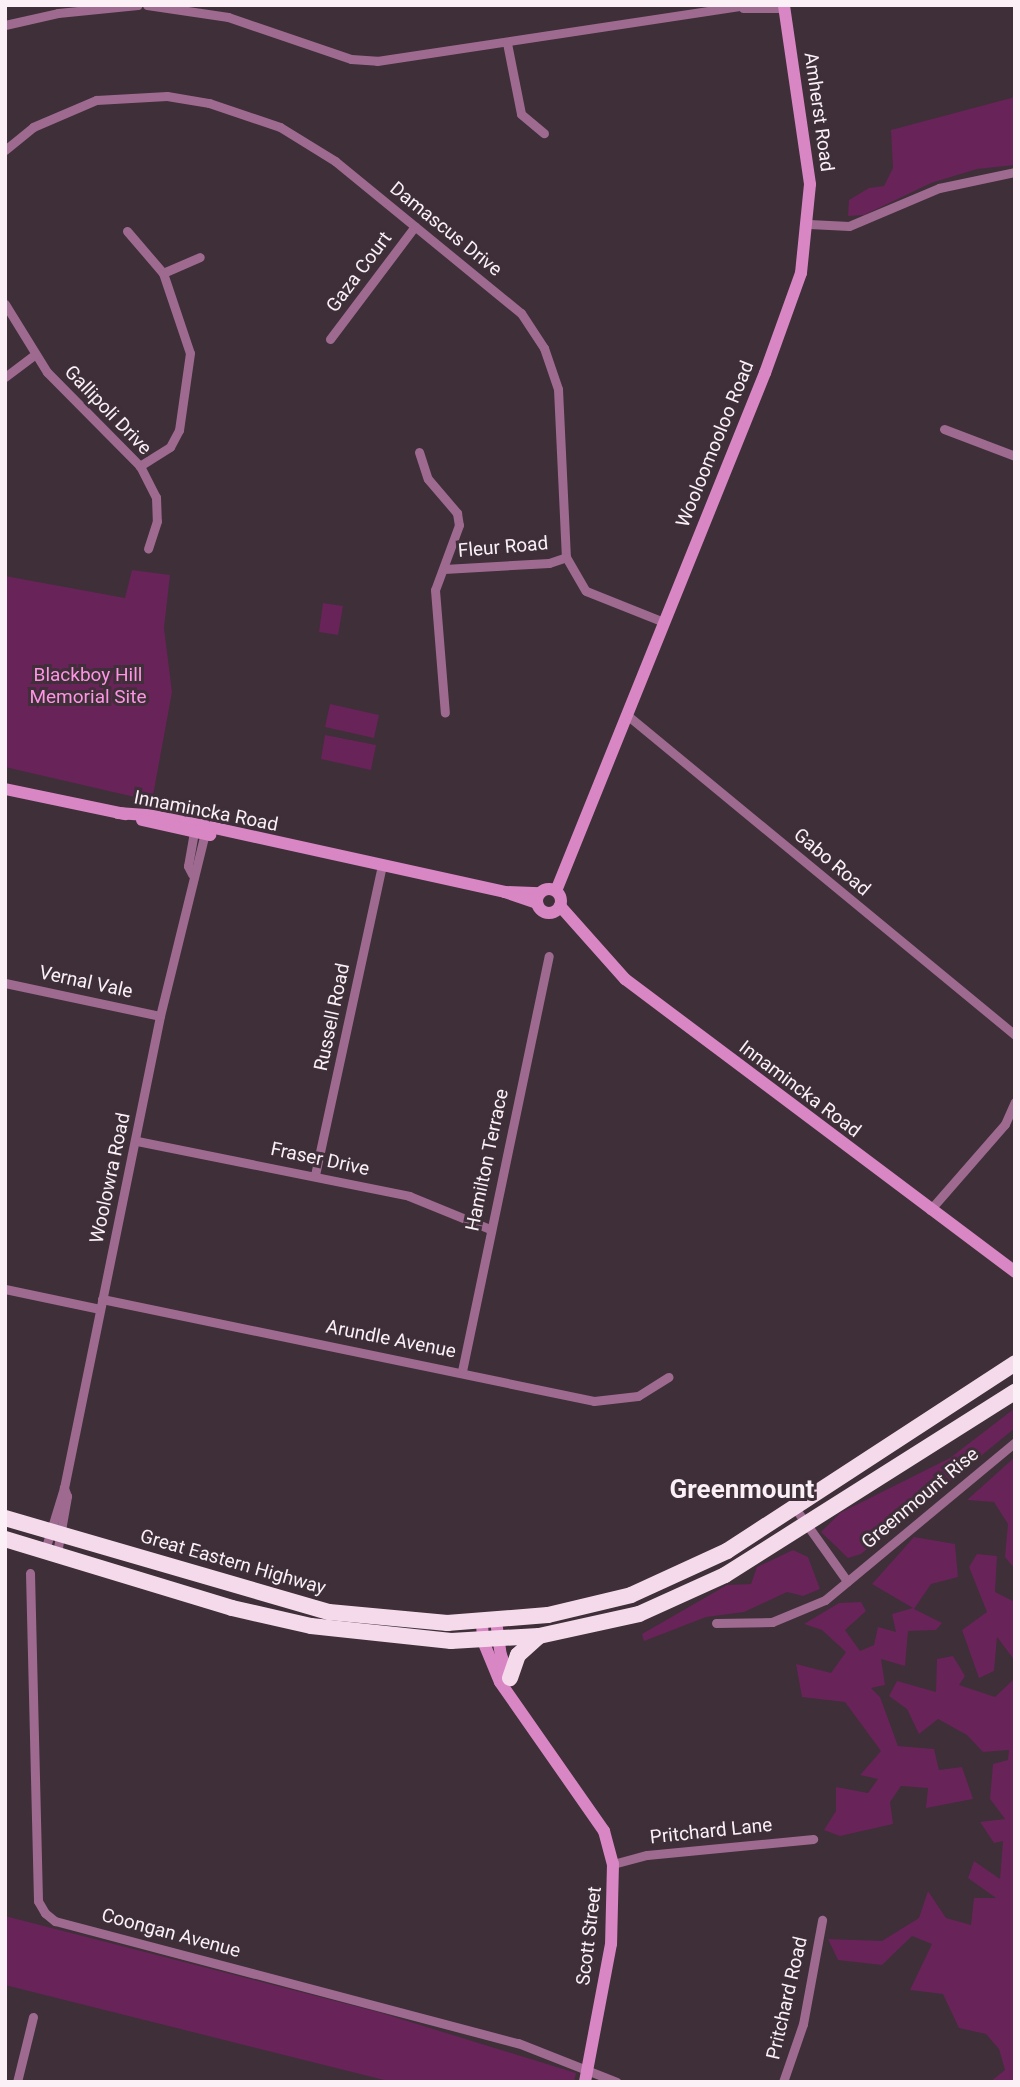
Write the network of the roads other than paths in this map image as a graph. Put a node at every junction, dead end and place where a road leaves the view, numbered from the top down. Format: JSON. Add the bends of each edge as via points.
{"nodes":[{"id":1,"x":138,"y":5,"type":"edge"},
{"id":2,"x":147,"y":5,"type":"edge"},
{"id":3,"x":745,"y":7,"type":"edge"},
{"id":4,"x":785,"y":7,"type":"edge"},
{"id":5,"x":57,"y":9,"type":"edge"},
{"id":6,"x":5,"y":25,"type":"edge"},
{"id":7,"x":507,"y":43,"type":"junction"},
{"id":8,"x":544,"y":133,"type":"dead end"},
{"id":9,"x":5,"y":150,"type":"edge"},
{"id":10,"x":1015,"y":172,"type":"edge"},
{"id":11,"x":809,"y":224,"type":"junction"},
{"id":12,"x":415,"y":226,"type":"junction"},
{"id":13,"x":127,"y":232,"type":"dead end"},
{"id":14,"x":200,"y":257,"type":"dead end"},
{"id":15,"x":163,"y":273,"type":"junction"},
{"id":16,"x":5,"y":304,"type":"edge"},
{"id":17,"x":330,"y":339,"type":"dead end"},
{"id":18,"x":35,"y":354,"type":"junction"},
{"id":19,"x":5,"y":377,"type":"edge"},
{"id":20,"x":944,"y":429,"type":"dead end"},
{"id":21,"x":419,"y":452,"type":"dead end"},
{"id":22,"x":1015,"y":456,"type":"edge"},
{"id":23,"x":140,"y":466,"type":"junction"},
{"id":24,"x":148,"y":549,"type":"dead end"},
{"id":25,"x":566,"y":557,"type":"junction"},
{"id":26,"x":444,"y":569,"type":"junction"},
{"id":27,"x":664,"y":622,"type":"junction"},
{"id":28,"x":445,"y":713,"type":"dead end"},
{"id":29,"x":627,"y":715,"type":"junction"},
{"id":30,"x":5,"y":789,"type":"edge"},
{"id":31,"x":201,"y":828,"type":"junction"},
{"id":32,"x":382,"y":866,"type":"junction"},
{"id":33,"x":545,"y":894,"type":"junction"},
{"id":34,"x":558,"y":909,"type":"junction"},
{"id":35,"x":549,"y":956,"type":"dead end"},
{"id":36,"x":5,"y":983,"type":"edge"},
{"id":37,"x":160,"y":1016,"type":"junction"},
{"id":38,"x":1015,"y":1035,"type":"edge"},
{"id":39,"x":1015,"y":1102,"type":"edge"},
{"id":40,"x":136,"y":1141,"type":"junction"},
{"id":41,"x":315,"y":1175,"type":"junction"},
{"id":42,"x":930,"y":1210,"type":"junction"},
{"id":43,"x":490,"y":1229,"type":"junction"},
{"id":44,"x":1015,"y":1272,"type":"edge"},
{"id":45,"x":5,"y":1289,"type":"edge"},
{"id":46,"x":102,"y":1299,"type":"junction"},
{"id":47,"x":100,"y":1310,"type":"junction"},
{"id":48,"x":1015,"y":1363,"type":"edge"},
{"id":49,"x":462,"y":1371,"type":"junction"},
{"id":50,"x":668,"y":1377,"type":"dead end"},
{"id":51,"x":1015,"y":1392,"type":"edge"},
{"id":52,"x":1015,"y":1442,"type":"edge"},
{"id":53,"x":795,"y":1508,"type":"junction"},
{"id":54,"x":5,"y":1518,"type":"edge"},
{"id":55,"x":806,"y":1524,"type":"junction"},
{"id":56,"x":55,"y":1532,"type":"junction"},
{"id":57,"x":5,"y":1539,"type":"edge"},
{"id":58,"x":51,"y":1551,"type":"junction"},
{"id":59,"x":30,"y":1573,"type":"dead end"},
{"id":60,"x":847,"y":1581,"type":"junction"},
{"id":61,"x":489,"y":1621,"type":"junction"},
{"id":62,"x":716,"y":1623,"type":"dead end"},
{"id":63,"x":539,"y":1636,"type":"junction"},
{"id":64,"x":490,"y":1640,"type":"junction"},
{"id":65,"x":510,"y":1678,"type":"junction"},
{"id":66,"x":513,"y":1698,"type":"junction"},
{"id":67,"x":813,"y":1839,"type":"dead end"},
{"id":68,"x":613,"y":1864,"type":"junction"},
{"id":69,"x":822,"y":1920,"type":"dead end"},
{"id":70,"x":33,"y":2017,"type":"dead end"},
{"id":71,"x":587,"y":2067,"type":"junction"},
{"id":72,"x":17,"y":2082,"type":"edge"},
{"id":73,"x":585,"y":2082,"type":"edge"},
{"id":74,"x":617,"y":2082,"type":"edge"},
{"id":75,"x":783,"y":2082,"type":"edge"}],
"edges":[{"from":1,"to":5,"type":"street"},
{"from":2,"to":7,"type":"street","via":[[228,17],[351,59],[410,58]]},
{"from":3,"to":4,"type":"street"},
{"from":3,"to":7,"type":"street"},
{"from":4,"to":11,"type":"main road","name":"Amherst Road","via":[[809,168]]},
{"from":5,"to":6,"type":"street"},
{"from":7,"to":8,"type":"street","via":[[521,114]]},
{"from":9,"to":12,"type":"street","name":"Damascus Drive","via":[[33,127],[96,100],[167,96],[209,103],[280,127],[307,143]]},
{"from":10,"to":11,"type":"street","via":[[939,188],[860,223]]},
{"from":11,"to":27,"type":"main road","name":"Wooloomooloo Road","via":[[795,294]]},
{"from":12,"to":17,"type":"street","name":"Gaza Court"},
{"from":12,"to":25,"type":"street","name":"Damascus Drive","via":[[521,313],[544,348],[558,389]]},
{"from":13,"to":15,"type":"street"},
{"from":14,"to":15,"type":"street"},
{"from":15,"to":23,"type":"street","via":[[186,335],[190,371],[179,430],[170,447]]},
{"from":16,"to":18,"type":"street","name":"Gallipoli Drive"},
{"from":18,"to":19,"type":"street"},
{"from":18,"to":23,"type":"street","name":"Gallipoli Drive"},
{"from":20,"to":22,"type":"street"},
{"from":21,"to":26,"type":"street","via":[[428,479],[457,513],[456,542]]},
{"from":23,"to":24,"type":"street","name":"Gallipoli Drive","via":[[156,497],[157,521]]},
{"from":25,"to":26,"type":"street","name":"Fleur Road","via":[[549,563]]},
{"from":25,"to":27,"type":"street","name":"Damascus Drive","via":[[586,592]]},
{"from":26,"to":28,"type":"street","via":[[435,590]]},
{"from":27,"to":29,"type":"main road","name":"Wooloomooloo Road"},
{"from":29,"to":33,"type":"main road","name":"Wooloomooloo Road","via":[[561,875]]},
{"from":29,"to":38,"type":"street","name":"Gabo Road"},
{"from":30,"to":31,"type":"main road","name":"Innamincka Road"},
{"from":31,"to":32,"type":"main road","name":"Innamincka Road"},
{"from":31,"to":37,"type":"street","name":"Woolowra Road"},
{"from":32,"to":33,"type":"main road","name":"Innamincka Road","via":[[505,892]]},
{"from":32,"to":41,"type":"street","name":"Russell Road"},
{"from":33,"to":34,"type":"main road"},
{"from":33,"to":34,"type":"main road","name":"Innamincka Road","via":[[544,912]]},
{"from":34,"to":42,"type":"main road","name":"Innamincka Road","via":[[566,924],[625,979]]},
{"from":35,"to":43,"type":"street","name":"Hamilton Terrace"},
{"from":36,"to":37,"type":"street","name":"Vernal Vale"},
{"from":37,"to":40,"type":"street","name":"Woolowra Road"},
{"from":39,"to":42,"type":"street","via":[[1005,1124]]},
{"from":40,"to":41,"type":"street","name":"Fraser Drive"},
{"from":40,"to":46,"type":"street","name":"Woolowra Road"},
{"from":41,"to":43,"type":"street","name":"Fraser Drive","via":[[431,1203]]},
{"from":42,"to":44,"type":"main road","name":"Innamincka Road"},
{"from":43,"to":49,"type":"street","name":"Hamilton Terrace"},
{"from":45,"to":47,"type":"street"},
{"from":46,"to":47,"type":"street","name":"Woolowra Road"},
{"from":46,"to":49,"type":"street","name":"Arundle Avenue"},
{"from":47,"to":56,"type":"street","name":"Woolowra Road"},
{"from":48,"to":53,"type":"highway","name":"Great Eastern Highway"},
{"from":49,"to":50,"type":"street","name":"Arundle Avenue","via":[[594,1401],[638,1396]]},
{"from":51,"to":55,"type":"highway","name":"Great Eastern Highway"},
{"from":52,"to":60,"type":"street","name":"Greenmount Rise"},
{"from":53,"to":55,"type":"street"},
{"from":53,"to":61,"type":"highway","name":"Great Eastern Highway","via":[[716,1557],[631,1595]]},
{"from":54,"to":56,"type":"highway","name":"Great Eastern Highway"},
{"from":55,"to":60,"type":"street"},
{"from":55,"to":63,"type":"highway","name":"Great Eastern Highway","via":[[725,1575],[664,1604],[607,1623]]},
{"from":56,"to":58,"type":"street","name":"Woolowra Road"},
{"from":56,"to":61,"type":"highway","name":"Great Eastern Highway","via":[[298,1605],[410,1622]]},
{"from":57,"to":58,"type":"highway","name":"Great Eastern Highway"},
{"from":58,"to":64,"type":"highway","name":"Great Eastern Highway","via":[[232,1608],[311,1626],[395,1638]]},
{"from":59,"to":71,"type":"street","name":"Coongan Avenue","via":[[38,1900],[45,1913],[55,1921],[518,2043]]},
{"from":60,"to":62,"type":"street","name":"Greenmount Rise","via":[[825,1600],[785,1618],[751,1624]]},
{"from":61,"to":64,"type":"main road","name":"Scott Street"},
{"from":63,"to":64,"type":"highway","name":"Great Eastern Highway"},
{"from":63,"to":65,"type":"highway","via":[[518,1655]]},
{"from":64,"to":65,"type":"main road","name":"Scott Street"},
{"from":64,"to":66,"type":"main road","name":"Scott Street","via":[[496,1673]]},
{"from":65,"to":66,"type":"main road","name":"Scott Street"},
{"from":66,"to":68,"type":"main road","name":"Scott Street","via":[[604,1831]]},
{"from":67,"to":68,"type":"street","name":"Pritchard Lane","via":[[647,1855]]},
{"from":68,"to":71,"type":"main road","name":"Scott Street","via":[[611,1944]]},
{"from":69,"to":75,"type":"street","name":"Pritchard Road","via":[[803,2024]]},
{"from":70,"to":72,"type":"street"},
{"from":71,"to":73,"type":"main road","name":"Scott Street"},
{"from":71,"to":74,"type":"street","name":"Coongan Avenue"}]}
